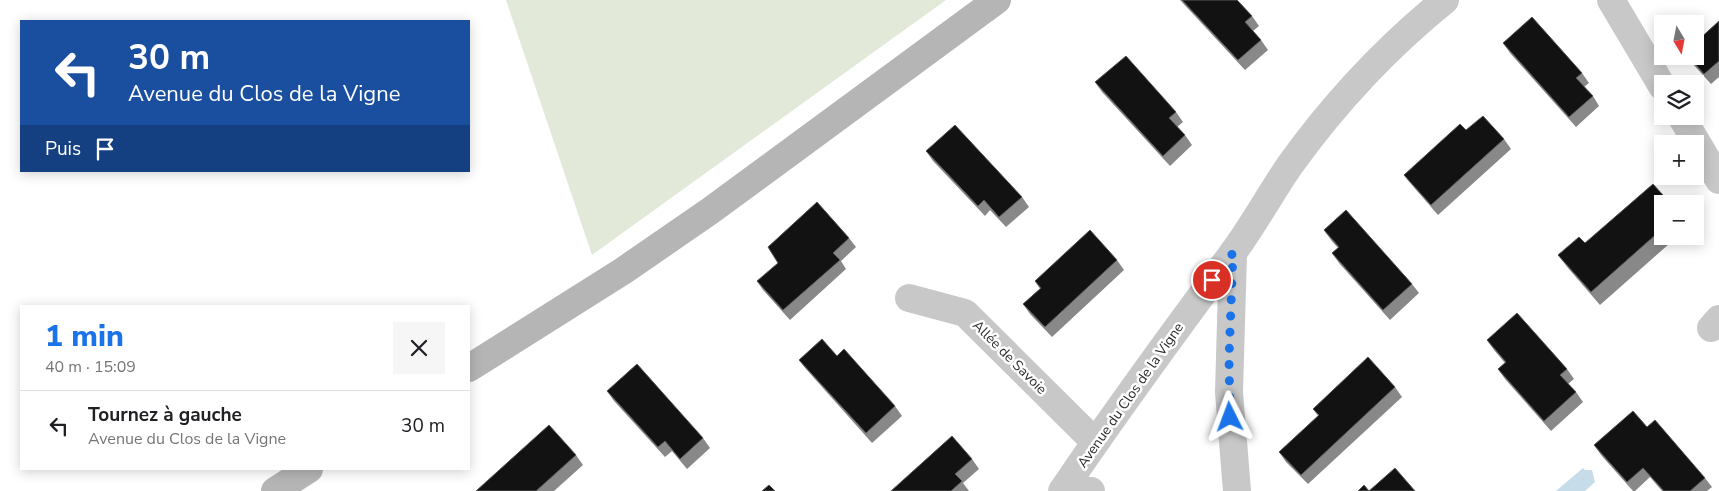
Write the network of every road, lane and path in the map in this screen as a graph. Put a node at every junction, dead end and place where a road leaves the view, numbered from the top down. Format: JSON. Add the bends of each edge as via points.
{"nodes":[{"id":1,"x":997,"y":0,"type":"edge"},
{"id":2,"x":1445,"y":0,"type":"edge"},
{"id":3,"x":1611,"y":0,"type":"edge"},
{"id":4,"x":1655,"y":75,"type":"edge"},
{"id":5,"x":1686,"y":125,"type":"edge"},
{"id":6,"x":1719,"y":180,"type":"edge"},
{"id":7,"x":1233,"y":253,"type":"junction"},
{"id":8,"x":909,"y":298,"type":"dead end"},
{"id":9,"x":470,"y":367,"type":"edge"},
{"id":10,"x":1095,"y":442,"type":"junction"},
{"id":11,"x":307,"y":470,"type":"edge"},
{"id":12,"x":1063,"y":490,"type":"edge"},
{"id":13,"x":275,"y":491,"type":"edge"},
{"id":14,"x":1091,"y":491,"type":"edge"},
{"id":15,"x":1237,"y":491,"type":"edge"}],
"edges":[{"from":1,"to":9,"type":"street","via":[[623,271]]},
{"from":2,"to":7,"type":"street","name":"Avenue du Clos de la Vigne","via":[[1372,68],[1316,132]]},
{"from":3,"to":4,"type":"street"},
{"from":5,"to":6,"type":"street"},
{"from":7,"to":10,"type":"street","name":"Avenue du Clos de la Vigne"},
{"from":7,"to":15,"type":"street","via":[[1229,392]]},
{"from":8,"to":10,"type":"street","name":"Allée de Savoie","via":[[965,313]]},
{"from":10,"to":12,"type":"street","name":"Avenue du Clos de la Vigne"},
{"from":11,"to":13,"type":"street"},
{"from":12,"to":14,"type":"street","name":"Avenue du Clos de la Vigne"}]}
